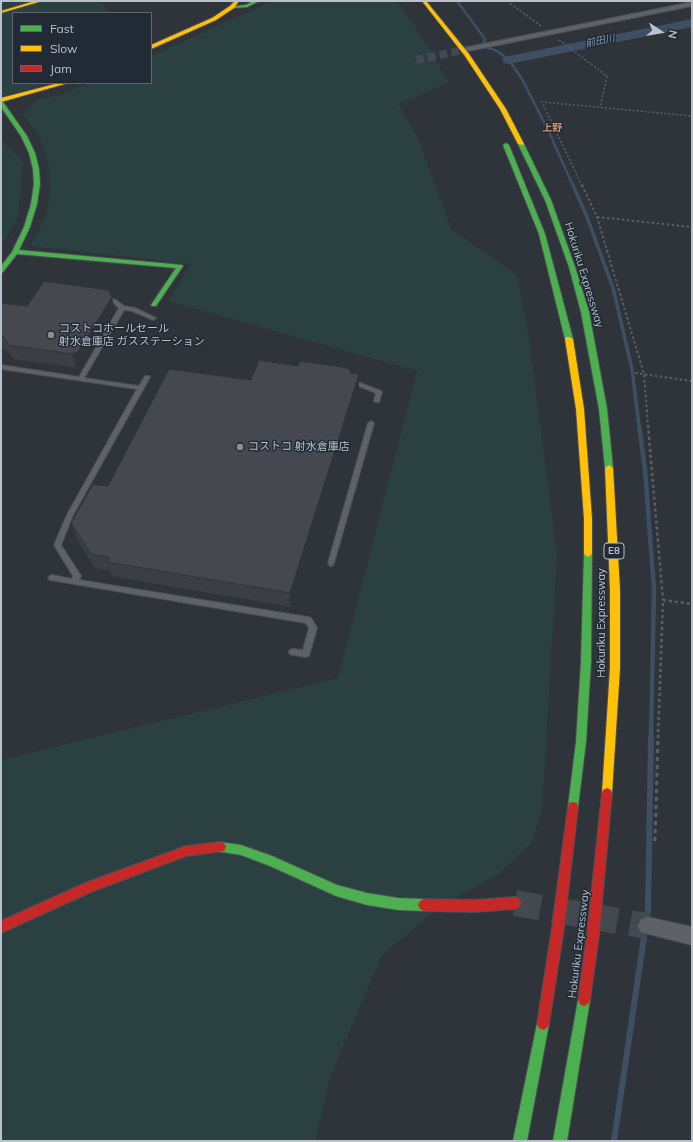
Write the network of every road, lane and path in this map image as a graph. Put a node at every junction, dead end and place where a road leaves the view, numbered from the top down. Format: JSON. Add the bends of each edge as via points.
{"nodes":[{"id":1,"x":40,"y":1,"type":"edge"},
{"id":2,"x":257,"y":1,"type":"edge"},
{"id":3,"x":424,"y":1,"type":"edge"},
{"id":4,"x":507,"y":1,"type":"edge"},
{"id":5,"x":438,"y":3,"type":"dead end"},
{"id":6,"x":235,"y":4,"type":"edge"},
{"id":7,"x":692,"y":4,"type":"edge"},
{"id":8,"x":1,"y":12,"type":"edge"},
{"id":9,"x":551,"y":34,"type":"junction"},
{"id":10,"x":152,"y":47,"type":"edge"},
{"id":11,"x":468,"y":49,"type":"tunnel mouth"},
{"id":12,"x":61,"y":84,"type":"edge"},
{"id":13,"x":1,"y":100,"type":"edge"},
{"id":14,"x":1,"y":103,"type":"edge"},
{"id":15,"x":600,"y":107,"type":"junction"},
{"id":16,"x":503,"y":109,"type":"junction"},
{"id":17,"x":692,"y":116,"type":"edge"},
{"id":18,"x":502,"y":138,"type":"dead end"},
{"id":19,"x":597,"y":217,"type":"junction"},
{"id":20,"x":692,"y":227,"type":"edge"},
{"id":21,"x":15,"y":252,"type":"junction"},
{"id":22,"x":1,"y":271,"type":"edge"},
{"id":23,"x":100,"y":299,"type":"edge"},
{"id":24,"x":154,"y":305,"type":"joint"},
{"id":25,"x":122,"y":308,"type":"junction"},
{"id":26,"x":143,"y":317,"type":"junction"},
{"id":27,"x":153,"y":318,"type":"dead end"},
{"id":28,"x":1,"y":367,"type":"edge"},
{"id":29,"x":634,"y":373,"type":"dead end"},
{"id":30,"x":644,"y":374,"type":"junction"},
{"id":31,"x":147,"y":376,"type":"dead end"},
{"id":32,"x":81,"y":378,"type":"junction"},
{"id":33,"x":346,"y":379,"type":"edge"},
{"id":34,"x":692,"y":380,"type":"edge"},
{"id":35,"x":141,"y":388,"type":"junction"},
{"id":36,"x":377,"y":401,"type":"dead end"},
{"id":37,"x":371,"y":423,"type":"dead end"},
{"id":38,"x":331,"y":563,"type":"dead end"},
{"id":39,"x":52,"y":578,"type":"dead end"},
{"id":40,"x":74,"y":582,"type":"junction"},
{"id":41,"x":663,"y":600,"type":"junction"},
{"id":42,"x":692,"y":604,"type":"edge"},
{"id":43,"x":293,"y":652,"type":"dead end"},
{"id":44,"x":655,"y":841,"type":"dead end"},
{"id":45,"x":515,"y":904,"type":"tunnel mouth"},
{"id":46,"x":647,"y":926,"type":"tunnel mouth"},
{"id":47,"x":1,"y":927,"type":"edge"},
{"id":48,"x":692,"y":936,"type":"edge"},
{"id":49,"x":520,"y":1141,"type":"edge"},
{"id":50,"x":560,"y":1141,"type":"edge"}],
"edges":[{"from":1,"to":8,"type":"main road"},
{"from":2,"to":6,"type":"main road","via":[[247,6]]},
{"from":3,"to":16,"type":"main road","name":"Hokuriku Expressway","number":"E8","via":[[467,55]]},
{"from":4,"to":9,"type":"path"},
{"from":5,"to":16,"type":"main road","via":[[452,29],[494,90]]},
{"from":6,"to":10,"type":"main road","via":[[214,19]]},
{"from":7,"to":9,"type":"street"},
{"from":9,"to":11,"type":"street"},
{"from":9,"to":15,"type":"path","via":[[607,76]]},
{"from":12,"to":13,"type":"main road"},
{"from":14,"to":21,"type":"main road","via":[[24,136],[36,168],[34,204]]},
{"from":15,"to":17,"type":"path"},
{"from":15,"to":19,"type":"path","via":[[542,102]]},
{"from":16,"to":50,"type":"main road","name":"Hokuriku Expressway","number":"E8","via":[[548,200],[585,312],[603,409],[613,522],[615,668],[604,836],[577,1046]]},
{"from":18,"to":49,"type":"main road","name":"Hokuriku Expressway","number":"E8","via":[[518,169],[542,234],[563,312],[580,409],[588,519],[587,647],[580,750],[558,928]]},
{"from":19,"to":20,"type":"path"},
{"from":19,"to":30,"type":"path"},
{"from":21,"to":22,"type":"main road"},
{"from":21,"to":24,"type":"main road","via":[[180,266]]},
{"from":23,"to":25,"type":"lane","via":[[114,301]]},
{"from":24,"to":26,"type":"lane"},
{"from":25,"to":26,"type":"lane","via":[[133,309]]},
{"from":25,"to":32,"type":"lane"},
{"from":26,"to":27,"type":"lane"},
{"from":28,"to":32,"type":"lane"},
{"from":29,"to":30,"type":"path"},
{"from":30,"to":34,"type":"path"},
{"from":30,"to":41,"type":"path"},
{"from":31,"to":35,"type":"lane"},
{"from":32,"to":35,"type":"lane"},
{"from":33,"to":36,"type":"lane","via":[[379,392]]},
{"from":35,"to":40,"type":"lane","via":[[70,515],[57,545],[78,576]]},
{"from":37,"to":38,"type":"lane"},
{"from":39,"to":40,"type":"lane"},
{"from":40,"to":43,"type":"lane","via":[[308,620],[313,628],[306,654]]},
{"from":41,"to":42,"type":"path"},
{"from":41,"to":44,"type":"path"},
{"from":45,"to":47,"type":"main road","via":[[398,904],[367,899],[336,890],[272,861],[241,850],[222,847],[186,851],[89,887]]},
{"from":46,"to":48,"type":"street"}]}
